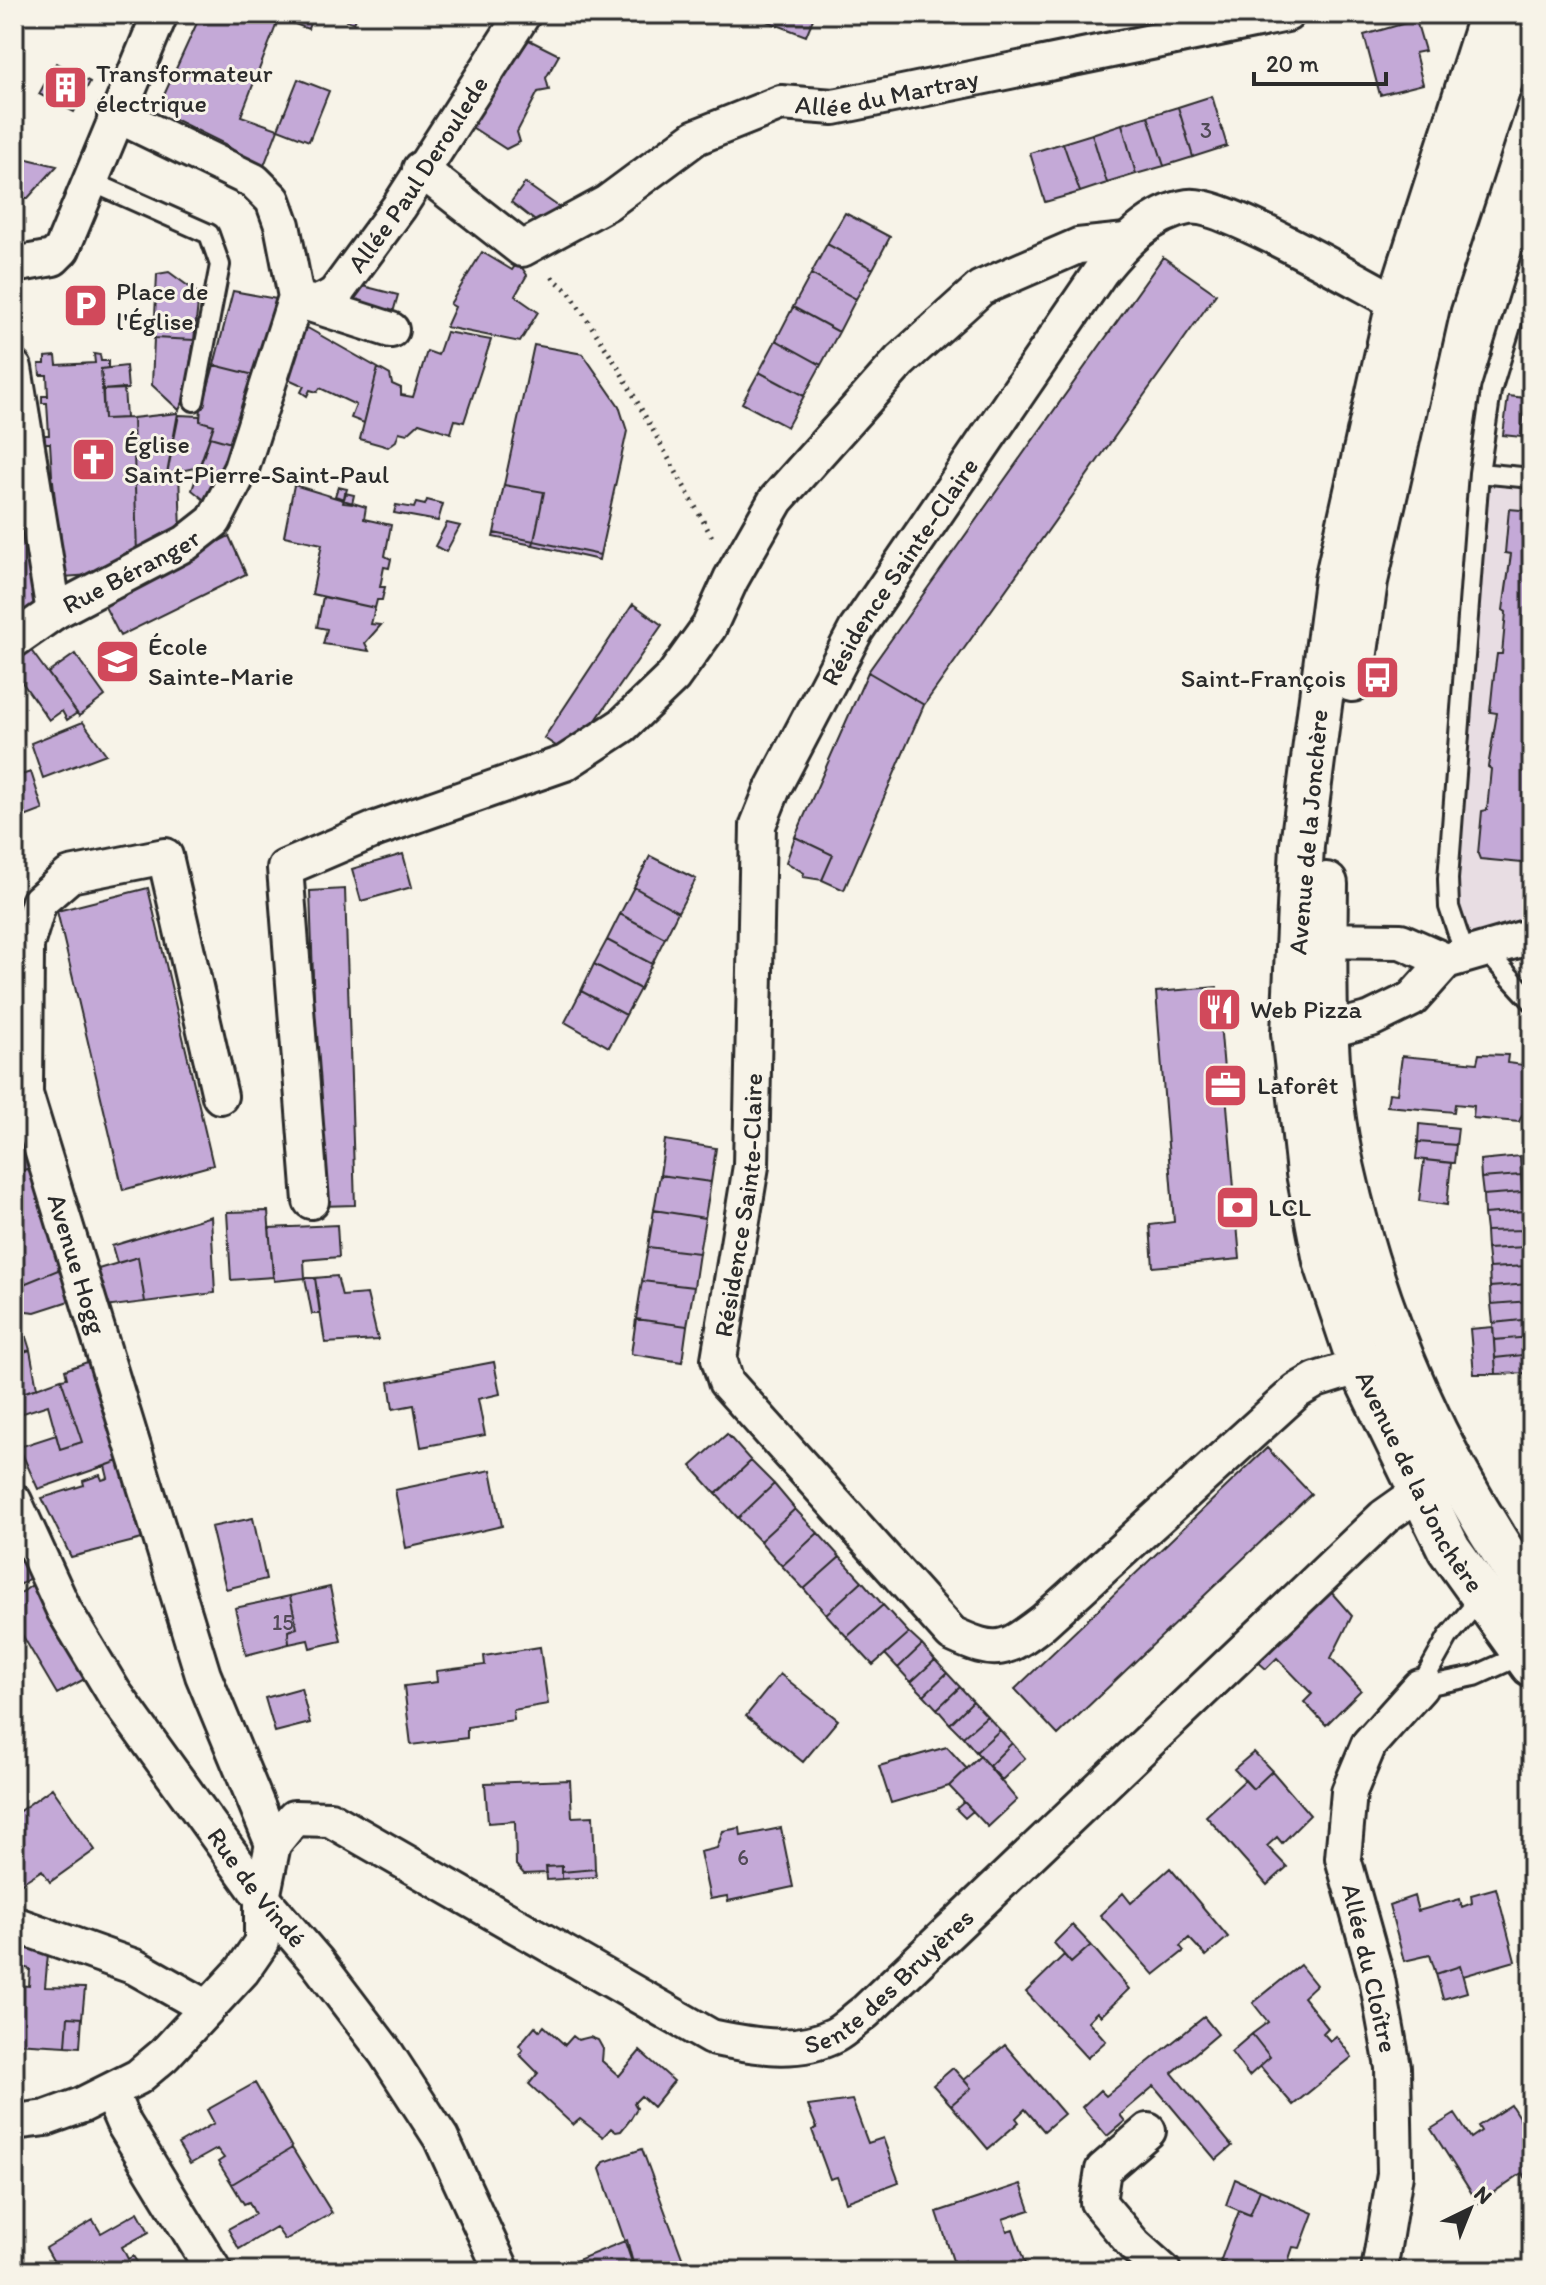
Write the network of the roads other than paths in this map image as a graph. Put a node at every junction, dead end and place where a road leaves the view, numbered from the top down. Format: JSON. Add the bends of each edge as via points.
{"nodes":[{"id":1,"x":160,"y":14,"type":"edge"},
{"id":2,"x":523,"y":14,"type":"edge"},
{"id":3,"x":1287,"y":14,"type":"edge"},
{"id":4,"x":1491,"y":14,"type":"edge"},
{"id":5,"x":1523,"y":14,"type":"edge"},
{"id":6,"x":115,"y":114,"type":"junction"},
{"id":7,"x":420,"y":169,"type":"junction"},
{"id":8,"x":90,"y":181,"type":"junction"},
{"id":9,"x":1126,"y":241,"type":"junction"},
{"id":10,"x":1532,"y":257,"type":"edge"},
{"id":11,"x":14,"y":265,"type":"edge"},
{"id":12,"x":1529,"y":278,"type":"edge"},
{"id":13,"x":303,"y":301,"type":"junction"},
{"id":14,"x":1413,"y":303,"type":"junction"},
{"id":15,"x":391,"y":330,"type":"dead end"},
{"id":16,"x":14,"y":368,"type":"edge"},
{"id":17,"x":194,"y":401,"type":"dead end"},
{"id":18,"x":1479,"y":473,"type":"junction"},
{"id":19,"x":1532,"y":478,"type":"edge"},
{"id":20,"x":54,"y":612,"type":"junction"},
{"id":21,"x":14,"y":640,"type":"edge"},
{"id":22,"x":1532,"y":936,"type":"edge"},
{"id":23,"x":1311,"y":941,"type":"junction"},
{"id":24,"x":1465,"y":955,"type":"junction"},
{"id":25,"x":1532,"y":1001,"type":"edge"},
{"id":26,"x":1309,"y":1032,"type":"junction"},
{"id":27,"x":220,"y":1096,"type":"dead end"},
{"id":28,"x":311,"y":1201,"type":"dead end"},
{"id":29,"x":1379,"y":1360,"type":"junction"},
{"id":30,"x":1435,"y":1480,"type":"junction"},
{"id":31,"x":14,"y":1501,"type":"edge"},
{"id":32,"x":1525,"y":1584,"type":"edge"},
{"id":33,"x":1482,"y":1595,"type":"junction"},
{"id":34,"x":1529,"y":1656,"type":"edge"},
{"id":35,"x":1420,"y":1687,"type":"junction"},
{"id":36,"x":273,"y":1844,"type":"junction"},
{"id":37,"x":262,"y":1898,"type":"junction"},
{"id":38,"x":14,"y":1924,"type":"edge"},
{"id":39,"x":206,"y":2007,"type":"junction"},
{"id":40,"x":111,"y":2094,"type":"junction"},
{"id":41,"x":14,"y":2122,"type":"edge"},
{"id":42,"x":1148,"y":2131,"type":"dead end"},
{"id":43,"x":214,"y":2271,"type":"edge"},
{"id":44,"x":502,"y":2271,"type":"edge"},
{"id":45,"x":1163,"y":2271,"type":"edge"},
{"id":46,"x":1379,"y":2271,"type":"edge"}],
"edges":[{"from":1,"to":6,"type":"street"},
{"from":2,"to":7,"type":"street","name":"Allée Paul Deroulede"},
{"from":3,"to":7,"type":"street","name":"Allée du Martray","via":[[834,107],[781,103],[696,137],[607,203],[522,249]]},
{"from":4,"to":14,"type":"street","name":"Avenue de la Jonchère"},
{"from":5,"to":14,"type":"street","name":"Avenue de la Jonchère"},
{"from":6,"to":8,"type":"street"},
{"from":6,"to":13,"type":"street","via":[[254,181],[273,200]]},
{"from":7,"to":13,"type":"street","name":"Allée Paul Deroulede","via":[[399,207],[335,294],[323,302]]},
{"from":8,"to":11,"type":"street","via":[[62,249],[53,258]]},
{"from":8,"to":17,"type":"lane","via":[[209,234],[217,250],[220,265]]},
{"from":9,"to":14,"type":"street","name":"Résidence Sainte-Claire","via":[[1158,218],[1190,206],[1225,214]]},
{"from":9,"to":28,"type":"street","name":"Résidence Sainte-Claire","via":[[1078,246],[981,288],[900,361],[776,500],[709,627],[673,677],[611,733],[565,763],[376,829],[285,868]]},
{"from":9,"to":29,"type":"street","name":"Résidence Sainte-Claire","via":[[856,630],[758,825],[751,1166],[719,1359],[726,1382],[952,1634],[982,1648],[1010,1648],[1043,1622],[1297,1391]]},
{"from":10,"to":12,"type":"lane"},
{"from":12,"to":18,"type":"lane","via":[[1491,391]]},
{"from":13,"to":15,"type":"street"},
{"from":13,"to":20,"type":"street","name":"Rue Béranger","via":[[241,469],[214,521],[186,543]]},
{"from":14,"to":23,"type":"street","name":"Avenue de la Jonchère","via":[[1336,581],[1302,845]]},
{"from":16,"to":20,"type":"street"},
{"from":18,"to":19,"type":"lane"},
{"from":18,"to":24,"type":"lane","via":[[1448,879],[1449,907]]},
{"from":20,"to":21,"type":"street","name":"Rue Béranger"},
{"from":22,"to":24,"type":"street"},
{"from":23,"to":24,"type":"street","via":[[1401,941]]},
{"from":23,"to":26,"type":"street","name":"Avenue de la Jonchère"},
{"from":24,"to":25,"type":"lane"},
{"from":24,"to":26,"type":"street","via":[[1412,999],[1371,1019]]},
{"from":26,"to":29,"type":"street","name":"Avenue de la Jonchère","via":[[1308,1173],[1325,1261]]},
{"from":27,"to":36,"type":"street","name":"Avenue Hogg","via":[[165,856],[70,875],[39,902],[26,945],[25,1094],[203,1675]]},
{"from":29,"to":30,"type":"street","name":"Avenue de la Jonchère"},
{"from":30,"to":32,"type":"street","name":"Avenue de la Jonchère"},
{"from":30,"to":33,"type":"street","name":"Avenue de la Jonchère","via":[[1449,1549]]},
{"from":30,"to":36,"type":"street","name":"Sente des Bruyères","via":[[1384,1517],[884,1994],[834,2035],[763,2048],[711,2037],[330,1819],[294,1818]]},
{"from":31,"to":37,"type":"street","name":"Rue de Vindé","via":[[64,1610],[114,1693]]},
{"from":32,"to":33,"type":"lane"},
{"from":33,"to":34,"type":"street","name":"Avenue de la Jonchère"},
{"from":33,"to":35,"type":"lane","via":[[1448,1637]]},
{"from":34,"to":35,"type":"lane","via":[[1475,1676]]},
{"from":35,"to":46,"type":"street","name":"Allée du Cloître","via":[[1369,1744],[1349,1792],[1343,1858],[1377,1979],[1393,2067],[1395,2174]]},
{"from":36,"to":37,"type":"street"},
{"from":37,"to":39,"type":"street","via":[[262,1942]]},
{"from":37,"to":44,"type":"street","name":"Rue de Vindé","via":[[386,2053],[433,2126]]},
{"from":38,"to":39,"type":"street","via":[[135,1967]]},
{"from":39,"to":40,"type":"street","via":[[164,2055]]},
{"from":40,"to":41,"type":"street","via":[[46,2118]]},
{"from":40,"to":43,"type":"street"},
{"from":42,"to":45,"type":"street","via":[[1103,2170],[1098,2202]]}]}
